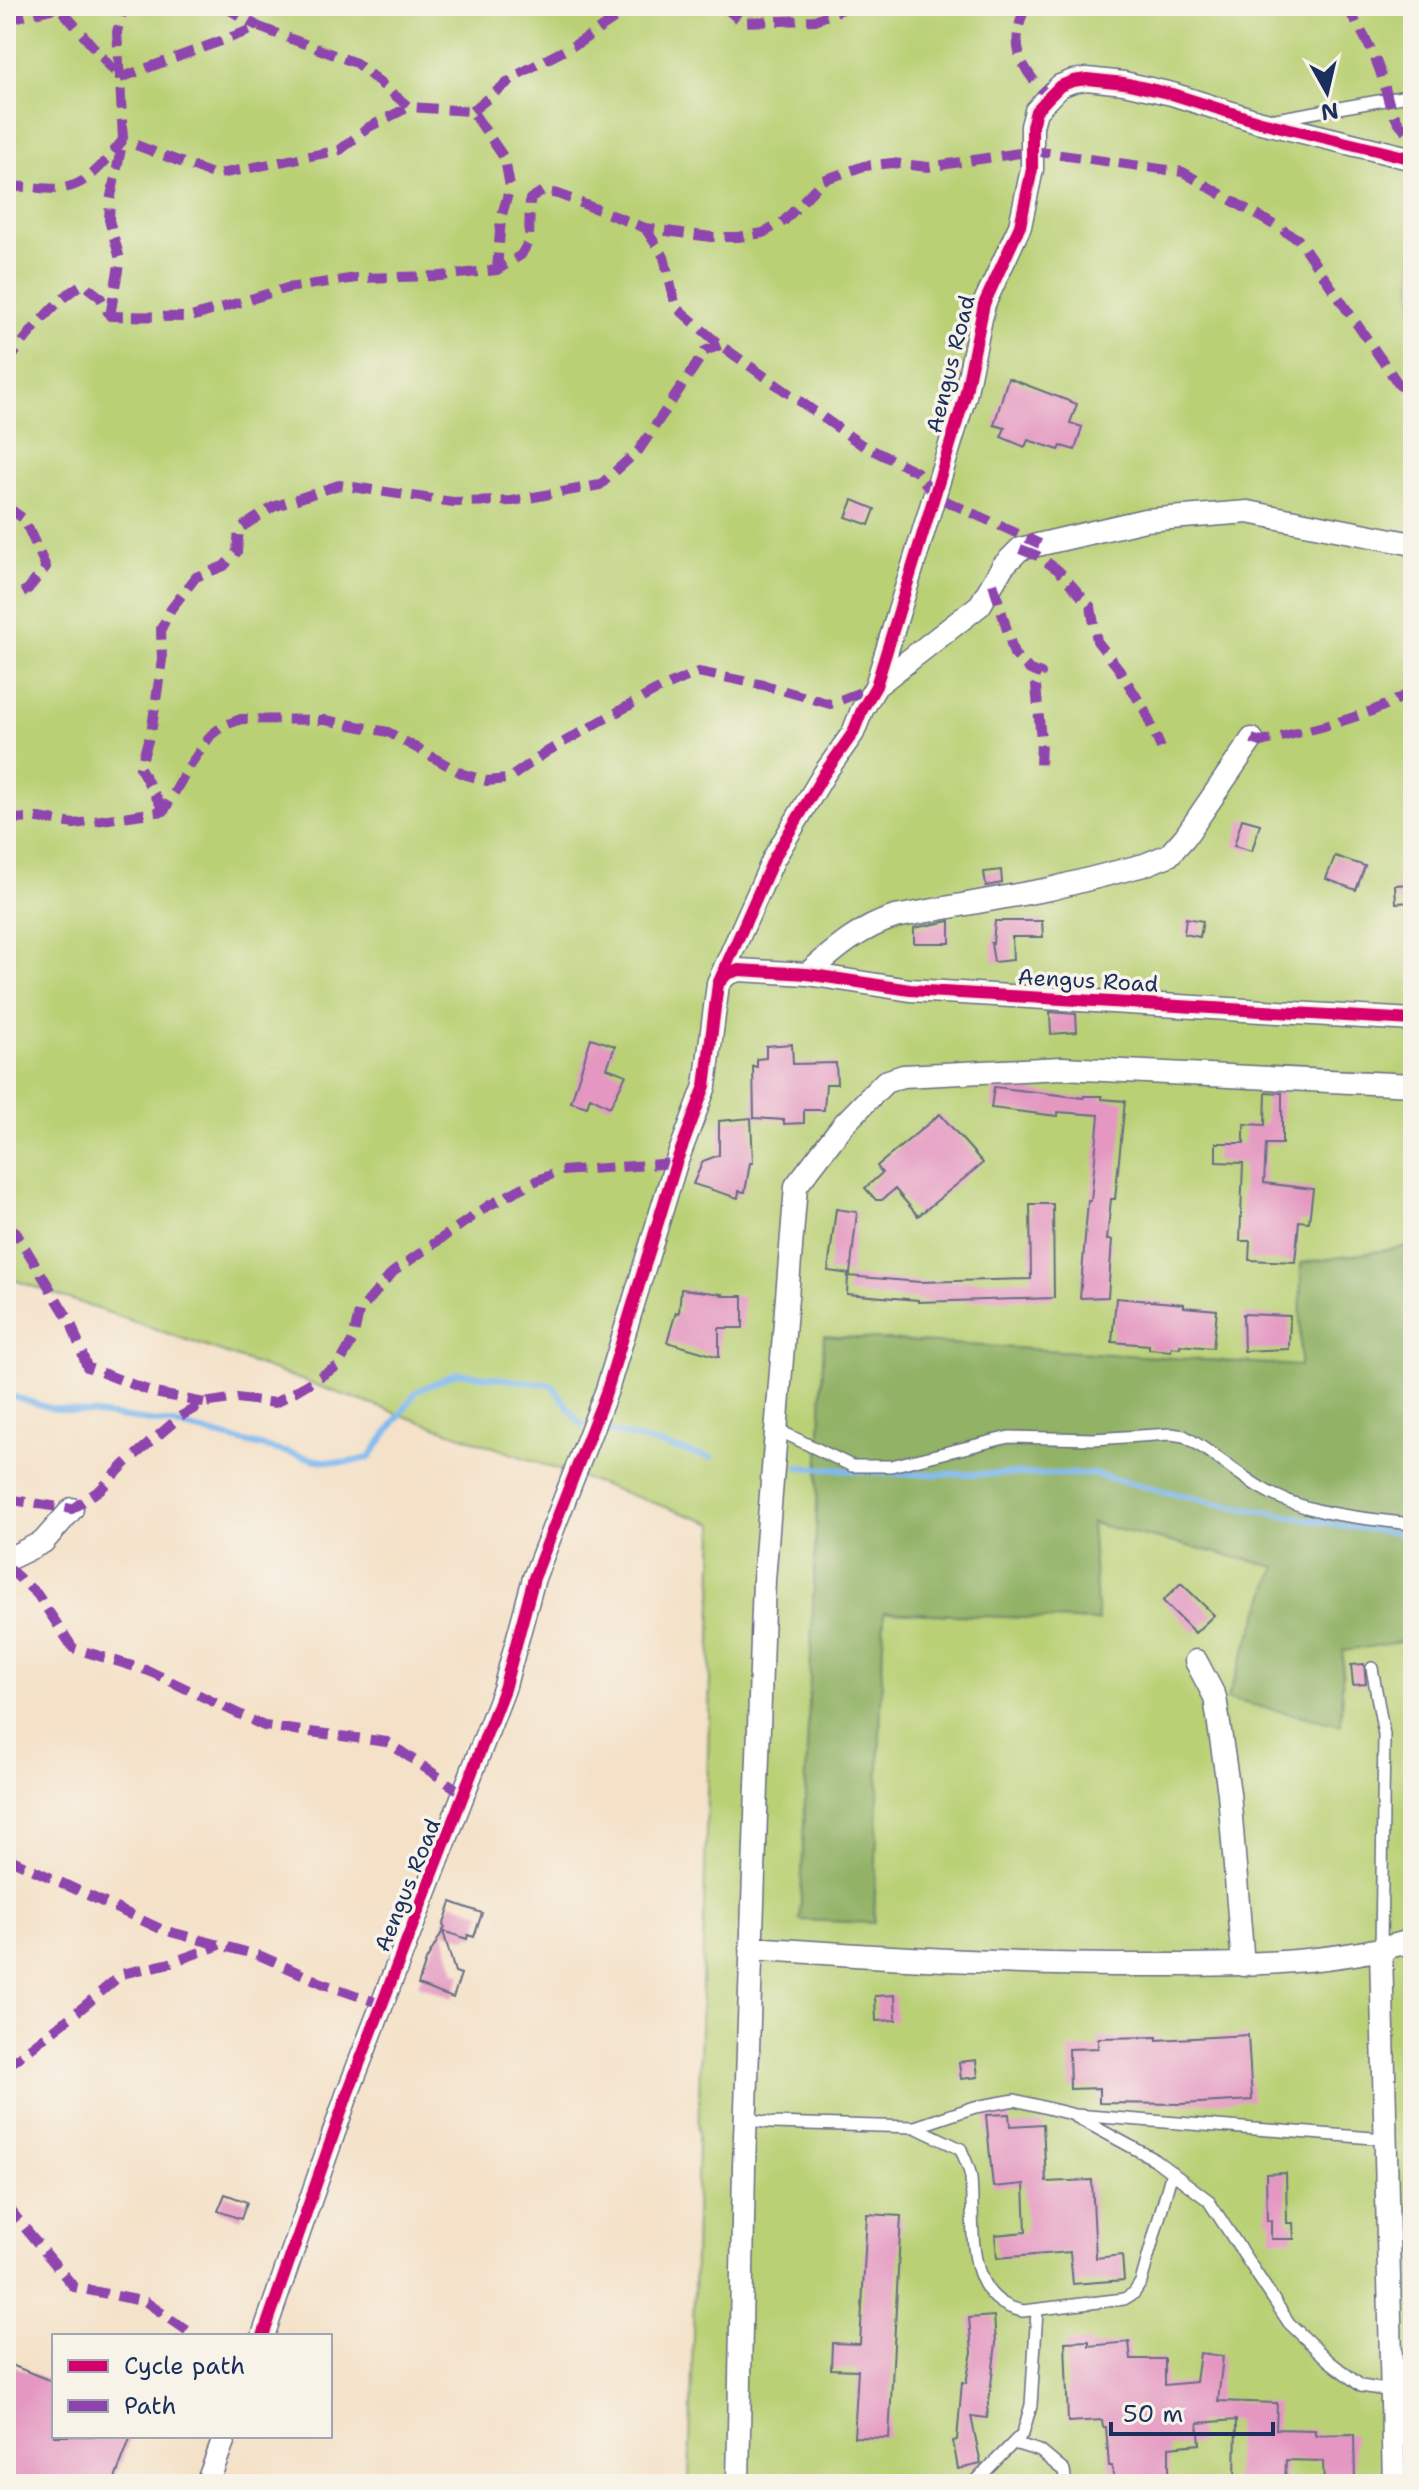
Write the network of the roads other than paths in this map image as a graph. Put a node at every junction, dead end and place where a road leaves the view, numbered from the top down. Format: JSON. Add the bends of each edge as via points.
{"nodes":[{"id":1,"x":1413,"y":95,"type":"edge"},
{"id":2,"x":1257,"y":121,"type":"junction"},
{"id":3,"x":1413,"y":159,"type":"edge"},
{"id":4,"x":1413,"y":544,"type":"edge"},
{"id":5,"x":876,"y":686,"type":"junction"},
{"id":6,"x":1252,"y":739,"type":"dead end"},
{"id":7,"x":807,"y":974,"type":"junction"},
{"id":8,"x":718,"y":984,"type":"junction"},
{"id":9,"x":1413,"y":1020,"type":"edge"},
{"id":10,"x":1413,"y":1085,"type":"edge"},
{"id":11,"x":776,"y":1429,"type":"junction"},
{"id":12,"x":72,"y":1509,"type":"dead end"},
{"id":13,"x":1409,"y":1524,"type":"dead end"},
{"id":14,"x":6,"y":1560,"type":"edge"},
{"id":15,"x":1196,"y":1661,"type":"dead end"},
{"id":16,"x":1372,"y":1668,"type":"dead end"},
{"id":17,"x":1413,"y":1940,"type":"edge"},
{"id":18,"x":751,"y":1948,"type":"junction"},
{"id":19,"x":1381,"y":1950,"type":"junction"},
{"id":20,"x":1243,"y":1965,"type":"junction"},
{"id":21,"x":1071,"y":2114,"type":"junction"},
{"id":22,"x":745,"y":2119,"type":"junction"},
{"id":23,"x":915,"y":2127,"type":"junction"},
{"id":24,"x":1386,"y":2139,"type":"junction"},
{"id":25,"x":1172,"y":2172,"type":"junction"},
{"id":26,"x":1037,"y":2311,"type":"junction"},
{"id":27,"x":264,"y":2334,"type":"edge"},
{"id":28,"x":1392,"y":2391,"type":"junction"},
{"id":29,"x":224,"y":2438,"type":"edge"},
{"id":30,"x":1014,"y":2443,"type":"junction"},
{"id":31,"x":207,"y":2484,"type":"edge"},
{"id":32,"x":738,"y":2484,"type":"edge"},
{"id":33,"x":748,"y":2484,"type":"edge"},
{"id":34,"x":783,"y":2484,"type":"edge"},
{"id":35,"x":973,"y":2484,"type":"edge"},
{"id":36,"x":1066,"y":2484,"type":"edge"},
{"id":37,"x":1394,"y":2484,"type":"edge"}],
"edges":[{"from":1,"to":2,"type":"lane"},
{"from":2,"to":3,"type":"street","name":"Aengus Road"},
{"from":2,"to":5,"type":"street","name":"Aengus Road","via":[[1172,94],[1087,79],[1060,86],[1036,111],[1032,169],[1020,226],[984,304],[957,424]]},
{"from":4,"to":5,"type":"street","via":[[1248,512],[1145,520],[1020,549],[980,605]]},
{"from":5,"to":8,"type":"street","name":"Aengus Road","via":[[853,733],[774,858]]},
{"from":6,"to":7,"type":"street","via":[[1169,855],[1050,889],[872,924]]},
{"from":7,"to":8,"type":"street","name":"Aengus Road","via":[[739,970]]},
{"from":7,"to":9,"type":"street","name":"Aengus Road","via":[[910,990]]},
{"from":8,"to":27,"type":"street","name":"Aengus Road","via":[[705,1086],[598,1413],[534,1578],[504,1689],[347,2095]]},
{"from":10,"to":11,"type":"street","via":[[1062,1068],[903,1076],[885,1082],[796,1186]]},
{"from":11,"to":13,"type":"lane","via":[[852,1466],[871,1468],[1009,1437],[1171,1434],[1184,1436],[1292,1504]]},
{"from":11,"to":18,"type":"street","via":[[764,1580]]},
{"from":12,"to":14,"type":"street","via":[[43,1542]]},
{"from":15,"to":20,"type":"street","via":[[1215,1697]]},
{"from":16,"to":19,"type":"lane","via":[[1384,1735]]},
{"from":17,"to":19,"type":"street"},
{"from":18,"to":20,"type":"street","via":[[1008,1964]]},
{"from":18,"to":22,"type":"street"},
{"from":19,"to":20,"type":"street"},
{"from":19,"to":24,"type":"street"},
{"from":21,"to":23,"type":"lane","via":[[1015,2100]]},
{"from":21,"to":24,"type":"lane"},
{"from":21,"to":25,"type":"lane"},
{"from":22,"to":23,"type":"lane"},
{"from":22,"to":32,"type":"street"},
{"from":23,"to":26,"type":"lane","via":[[961,2149],[971,2176],[974,2255],[991,2293],[1010,2309]]},
{"from":24,"to":28,"type":"street"},
{"from":25,"to":26,"type":"lane","via":[[1134,2293],[1111,2302]]},
{"from":25,"to":28,"type":"lane","via":[[1208,2200],[1289,2323],[1361,2386]]},
{"from":26,"to":30,"type":"lane","via":[[1031,2405],[1023,2433]]},
{"from":28,"to":37,"type":"street"},
{"from":29,"to":31,"type":"street"},
{"from":30,"to":35,"type":"lane"},
{"from":30,"to":36,"type":"lane","via":[[1040,2451],[1064,2471]]},
{"from":33,"to":34,"type":"lane"}]}
